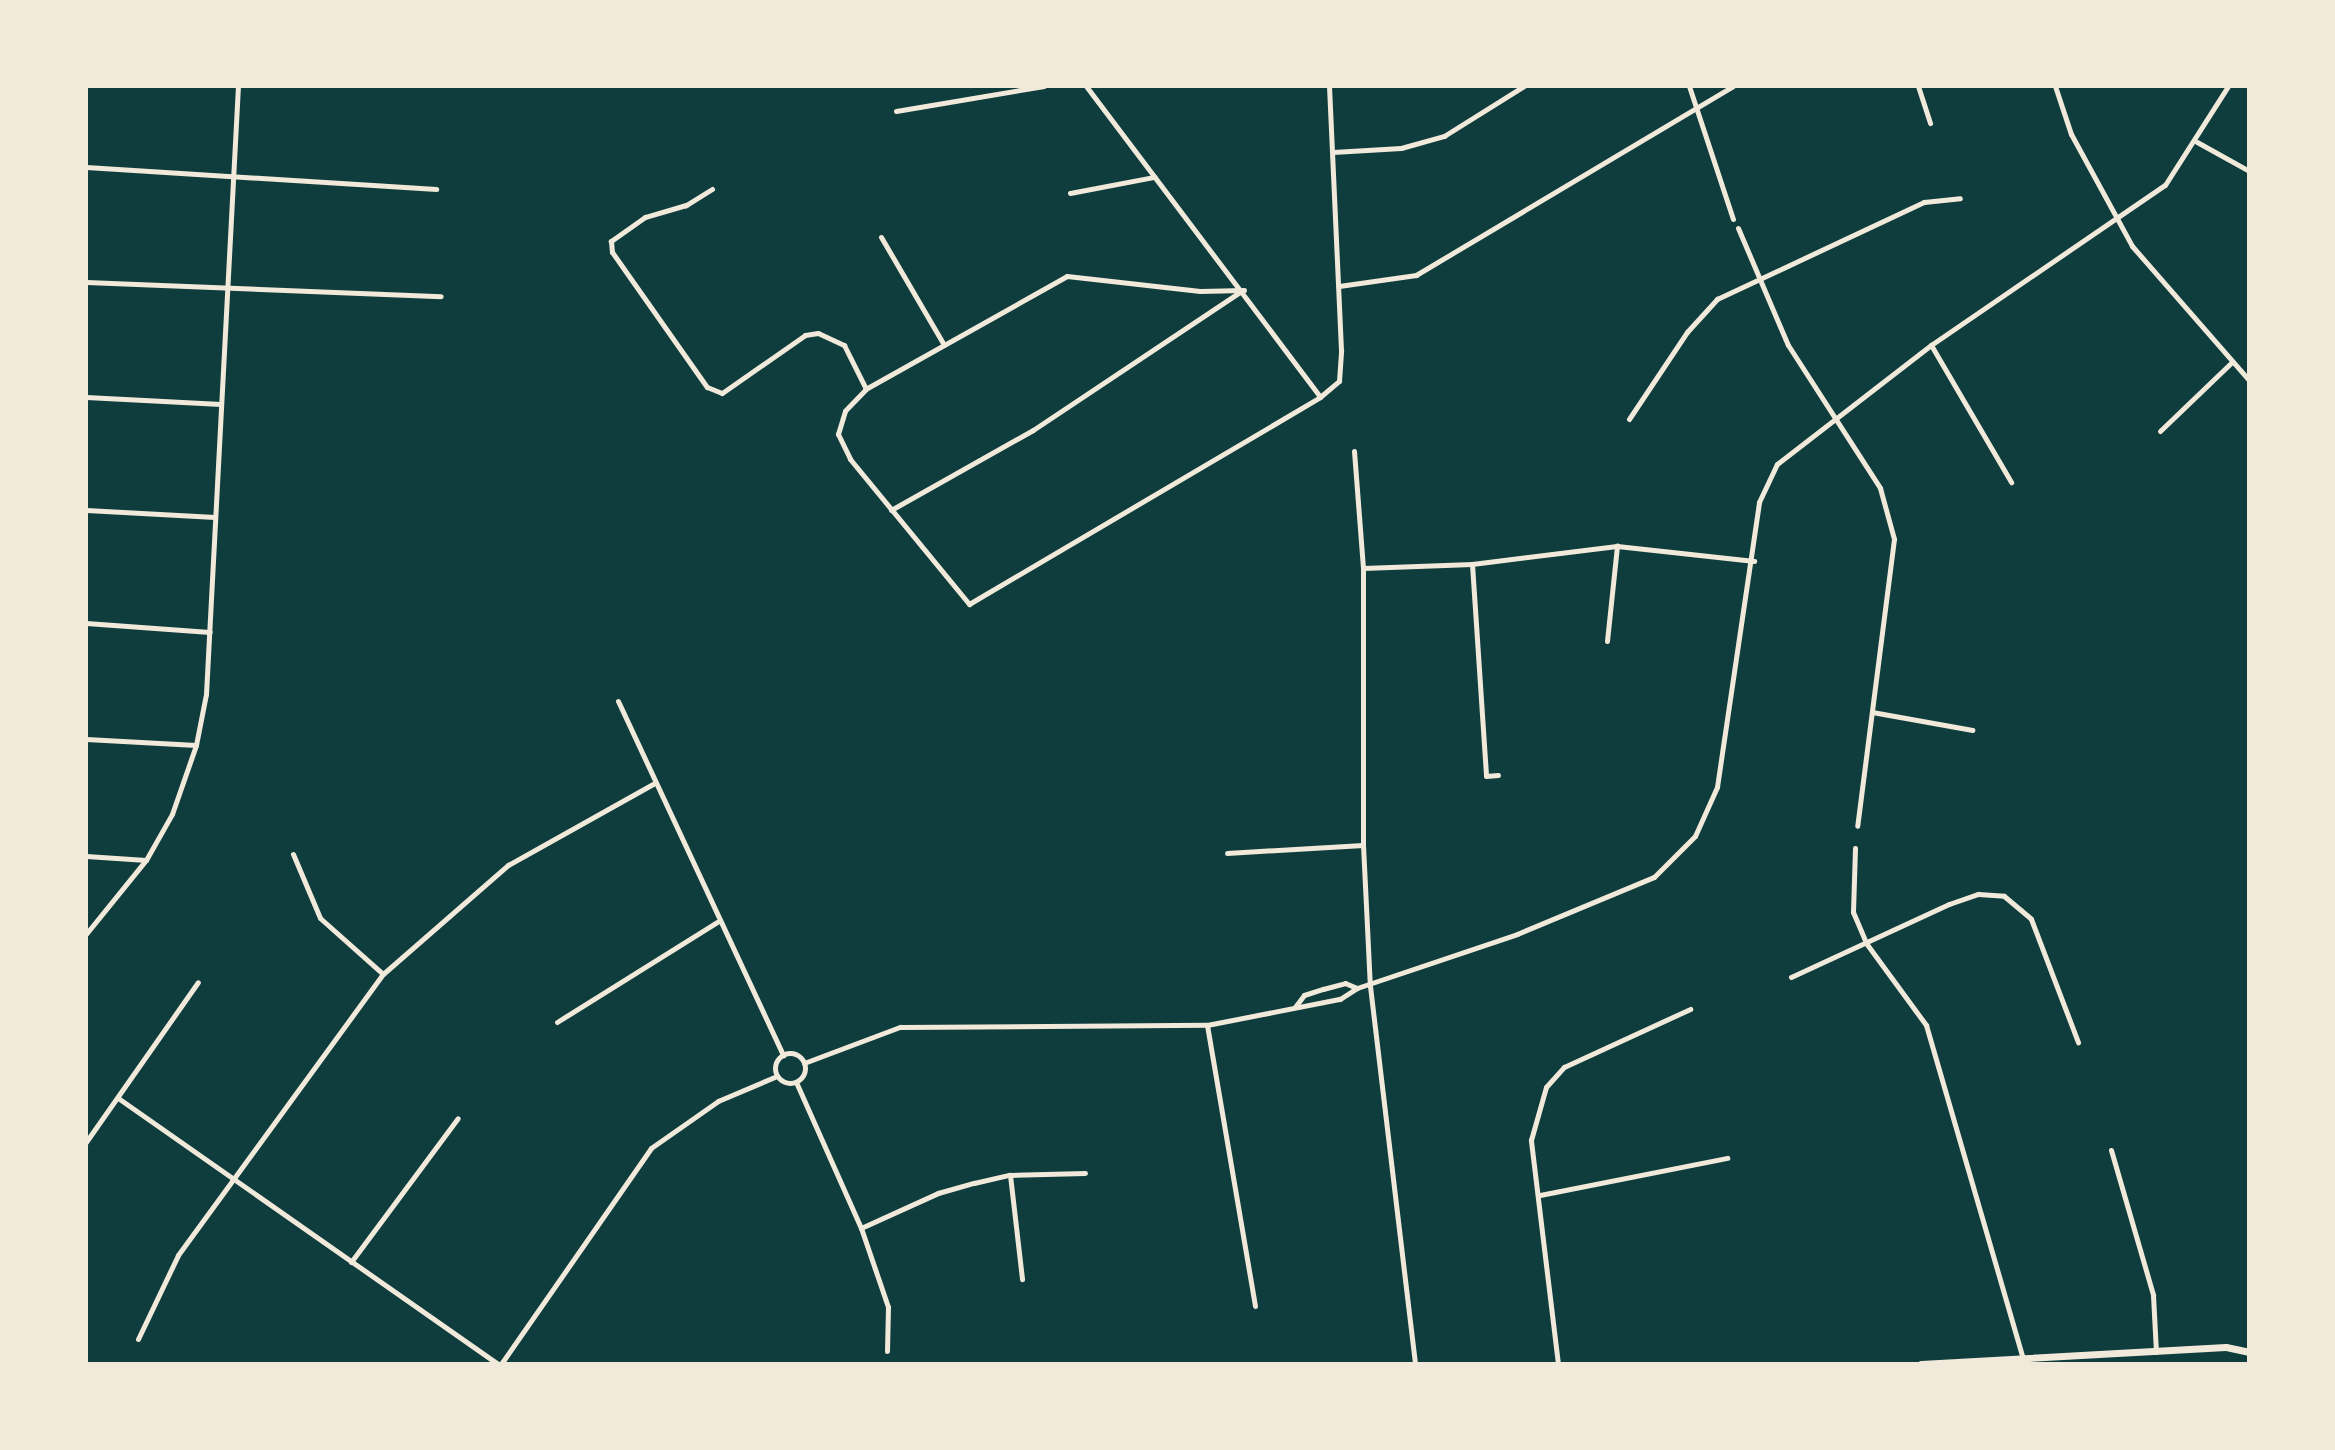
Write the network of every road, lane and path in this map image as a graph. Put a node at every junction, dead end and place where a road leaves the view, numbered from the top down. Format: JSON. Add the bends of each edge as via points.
{"nodes":[{"id":1,"x":238,"y":86,"type":"edge"},
{"id":2,"x":1044,"y":86,"type":"edge"},
{"id":3,"x":1086,"y":86,"type":"edge"},
{"id":4,"x":1329,"y":86,"type":"edge"},
{"id":5,"x":1524,"y":86,"type":"edge"},
{"id":6,"x":1689,"y":86,"type":"edge"},
{"id":7,"x":1733,"y":86,"type":"edge"},
{"id":8,"x":1918,"y":86,"type":"edge"},
{"id":9,"x":2055,"y":86,"type":"edge"},
{"id":10,"x":2228,"y":86,"type":"edge"},
{"id":11,"x":1695,"y":109,"type":"junction"},
{"id":12,"x":896,"y":111,"type":"dead end"},
{"id":13,"x":1930,"y":123,"type":"dead end"},
{"id":14,"x":2197,"y":142,"type":"junction"},
{"id":15,"x":1333,"y":152,"type":"junction"},
{"id":16,"x":86,"y":167,"type":"edge"},
{"id":17,"x":2249,"y":171,"type":"edge"},
{"id":18,"x":231,"y":173,"type":"junction"},
{"id":19,"x":1154,"y":177,"type":"junction"},
{"id":20,"x":436,"y":189,"type":"dead end"},
{"id":21,"x":712,"y":189,"type":"dead end"},
{"id":22,"x":1070,"y":193,"type":"dead end"},
{"id":23,"x":1960,"y":198,"type":"dead end"},
{"id":24,"x":2114,"y":217,"type":"junction"},
{"id":25,"x":1733,"y":219,"type":"dead end"},
{"id":26,"x":1738,"y":228,"type":"dead end"},
{"id":27,"x":881,"y":237,"type":"dead end"},
{"id":28,"x":1758,"y":280,"type":"junction"},
{"id":29,"x":86,"y":282,"type":"edge"},
{"id":30,"x":1339,"y":286,"type":"junction"},
{"id":31,"x":227,"y":290,"type":"junction"},
{"id":32,"x":1244,"y":290,"type":"junction"},
{"id":33,"x":441,"y":296,"type":"dead end"},
{"id":34,"x":944,"y":345,"type":"junction"},
{"id":35,"x":1931,"y":345,"type":"junction"},
{"id":36,"x":2232,"y":362,"type":"junction"},
{"id":37,"x":2249,"y":380,"type":"edge"},
{"id":38,"x":866,"y":389,"type":"junction"},
{"id":39,"x":86,"y":397,"type":"edge"},
{"id":40,"x":1320,"y":397,"type":"junction"},
{"id":41,"x":221,"y":404,"type":"junction"},
{"id":42,"x":1836,"y":414,"type":"junction"},
{"id":43,"x":1629,"y":419,"type":"dead end"},
{"id":44,"x":2160,"y":431,"type":"dead end"},
{"id":45,"x":1354,"y":451,"type":"dead end"},
{"id":46,"x":2011,"y":482,"type":"dead end"},
{"id":47,"x":86,"y":510,"type":"edge"},
{"id":48,"x":891,"y":510,"type":"junction"},
{"id":49,"x":215,"y":517,"type":"junction"},
{"id":50,"x":1617,"y":546,"type":"junction"},
{"id":51,"x":1754,"y":561,"type":"junction"},
{"id":52,"x":1472,"y":564,"type":"junction"},
{"id":53,"x":1363,"y":568,"type":"junction"},
{"id":54,"x":86,"y":623,"type":"edge"},
{"id":55,"x":210,"y":632,"type":"junction"},
{"id":56,"x":1607,"y":641,"type":"dead end"},
{"id":57,"x":618,"y":701,"type":"dead end"},
{"id":58,"x":1872,"y":712,"type":"junction"},
{"id":59,"x":1972,"y":730,"type":"dead end"},
{"id":60,"x":86,"y":739,"type":"edge"},
{"id":61,"x":196,"y":745,"type":"junction"},
{"id":62,"x":1498,"y":775,"type":"dead end"},
{"id":63,"x":653,"y":784,"type":"junction"},
{"id":64,"x":1857,"y":826,"type":"dead end"},
{"id":65,"x":1363,"y":845,"type":"junction"},
{"id":66,"x":1855,"y":848,"type":"dead end"},
{"id":67,"x":1227,"y":853,"type":"dead end"},
{"id":68,"x":293,"y":854,"type":"dead end"},
{"id":69,"x":86,"y":856,"type":"edge"},
{"id":70,"x":146,"y":860,"type":"junction"},
{"id":71,"x":717,"y":922,"type":"junction"},
{"id":72,"x":86,"y":934,"type":"edge"},
{"id":73,"x":1866,"y":943,"type":"junction"},
{"id":74,"x":383,"y":974,"type":"junction"},
{"id":75,"x":1791,"y":977,"type":"dead end"},
{"id":76,"x":198,"y":982,"type":"dead end"},
{"id":77,"x":1370,"y":986,"type":"junction"},
{"id":78,"x":1357,"y":988,"type":"junction"},
{"id":79,"x":1295,"y":1008,"type":"junction"},
{"id":80,"x":1690,"y":1009,"type":"dead end"},
{"id":81,"x":557,"y":1022,"type":"dead end"},
{"id":82,"x":1207,"y":1025,"type":"junction"},
{"id":83,"x":2078,"y":1042,"type":"dead end"},
{"id":84,"x":783,"y":1055,"type":"junction"},
{"id":85,"x":804,"y":1063,"type":"junction"},
{"id":86,"x":777,"y":1076,"type":"junction"},
{"id":87,"x":796,"y":1082,"type":"junction"},
{"id":88,"x":118,"y":1098,"type":"junction"},
{"id":89,"x":458,"y":1118,"type":"dead end"},
{"id":90,"x":86,"y":1142,"type":"edge"},
{"id":91,"x":2111,"y":1150,"type":"dead end"},
{"id":92,"x":1727,"y":1158,"type":"dead end"},
{"id":93,"x":1085,"y":1173,"type":"dead end"},
{"id":94,"x":1010,"y":1175,"type":"junction"},
{"id":95,"x":231,"y":1177,"type":"junction"},
{"id":96,"x":1540,"y":1195,"type":"junction"},
{"id":97,"x":861,"y":1228,"type":"junction"},
{"id":98,"x":351,"y":1262,"type":"junction"},
{"id":99,"x":1022,"y":1279,"type":"dead end"},
{"id":100,"x":1255,"y":1306,"type":"dead end"},
{"id":101,"x":138,"y":1339,"type":"dead end"},
{"id":102,"x":887,"y":1351,"type":"dead end"},
{"id":103,"x":2249,"y":1352,"type":"edge"},
{"id":104,"x":2156,"y":1353,"type":"junction"},
{"id":105,"x":2023,"y":1358,"type":"junction"},
{"id":106,"x":500,"y":1364,"type":"edge"},
{"id":107,"x":1415,"y":1364,"type":"edge"},
{"id":108,"x":1558,"y":1364,"type":"edge"},
{"id":109,"x":1921,"y":1364,"type":"edge"}],
"edges":[{"from":1,"to":18,"type":"street"},
{"from":2,"to":12,"type":"street"},
{"from":3,"to":19,"type":"street"},
{"from":4,"to":15,"type":"street"},
{"from":5,"to":15,"type":"street","via":[[1444,136],[1401,148]]},
{"from":6,"to":11,"type":"street"},
{"from":7,"to":11,"type":"street"},
{"from":8,"to":13,"type":"street"},
{"from":9,"to":24,"type":"street","via":[[2071,134]]},
{"from":10,"to":14,"type":"street"},
{"from":11,"to":25,"type":"street"},
{"from":11,"to":30,"type":"street","via":[[1416,275]]},
{"from":14,"to":17,"type":"street"},
{"from":14,"to":24,"type":"street","via":[[2165,185]]},
{"from":15,"to":30,"type":"street"},
{"from":16,"to":18,"type":"street"},
{"from":18,"to":20,"type":"street"},
{"from":18,"to":31,"type":"street"},
{"from":19,"to":22,"type":"street"},
{"from":19,"to":32,"type":"street"},
{"from":21,"to":38,"type":"street","via":[[686,205],[645,217],[611,241],[612,252],[707,387],[722,393],[805,335],[818,333],[844,345]]},
{"from":23,"to":28,"type":"street","via":[[1924,202]]},
{"from":24,"to":35,"type":"street"},
{"from":24,"to":36,"type":"street","via":[[2132,246]]},
{"from":26,"to":28,"type":"street"},
{"from":27,"to":34,"type":"street"},
{"from":28,"to":42,"type":"street","via":[[1788,345]]},
{"from":28,"to":43,"type":"street","via":[[1717,299],[1687,332]]},
{"from":29,"to":31,"type":"street"},
{"from":30,"to":40,"type":"street","via":[[1339,381]]},
{"from":31,"to":33,"type":"street"},
{"from":31,"to":41,"type":"street"},
{"from":32,"to":34,"type":"street","via":[[1200,291],[1067,276]]},
{"from":32,"to":40,"type":"street"},
{"from":32,"to":48,"type":"street","via":[[1033,430]]},
{"from":34,"to":38,"type":"street"},
{"from":35,"to":42,"type":"street"},
{"from":35,"to":46,"type":"street"},
{"from":36,"to":37,"type":"street"},
{"from":36,"to":44,"type":"street"},
{"from":38,"to":48,"type":"street","via":[[845,411],[838,434],[850,459]]},
{"from":39,"to":41,"type":"street"},
{"from":40,"to":48,"type":"street","via":[[969,604]]},
{"from":41,"to":49,"type":"street"},
{"from":42,"to":51,"type":"street","via":[[1777,464],[1759,502]]},
{"from":42,"to":58,"type":"street","via":[[1880,488],[1894,539]]},
{"from":45,"to":53,"type":"street"},
{"from":47,"to":49,"type":"street"},
{"from":49,"to":55,"type":"street"},
{"from":50,"to":51,"type":"street"},
{"from":50,"to":52,"type":"street"},
{"from":50,"to":56,"type":"street"},
{"from":51,"to":77,"type":"street","via":[[1717,787],[1695,836],[1654,877]]},
{"from":52,"to":53,"type":"street"},
{"from":52,"to":62,"type":"street","via":[[1486,776]]},
{"from":53,"to":65,"type":"street"},
{"from":54,"to":55,"type":"street"},
{"from":55,"to":61,"type":"street"},
{"from":57,"to":63,"type":"street"},
{"from":58,"to":59,"type":"street"},
{"from":58,"to":64,"type":"street"},
{"from":60,"to":61,"type":"street"},
{"from":61,"to":70,"type":"street","via":[[172,814]]},
{"from":63,"to":71,"type":"street"},
{"from":63,"to":74,"type":"street","via":[[508,865]]},
{"from":65,"to":67,"type":"street"},
{"from":65,"to":77,"type":"street"},
{"from":66,"to":73,"type":"street","via":[[1853,912]]},
{"from":68,"to":74,"type":"street","via":[[320,918]]},
{"from":69,"to":70,"type":"street"},
{"from":70,"to":72,"type":"street"},
{"from":71,"to":81,"type":"street"},
{"from":71,"to":84,"type":"street"},
{"from":73,"to":75,"type":"street"},
{"from":73,"to":83,"type":"street","via":[[1978,894],[2004,896],[2031,919]]},
{"from":73,"to":105,"type":"street","via":[[1926,1025]]},
{"from":74,"to":95,"type":"street"},
{"from":76,"to":88,"type":"street"},
{"from":77,"to":78,"type":"street"},
{"from":77,"to":107,"type":"street"},
{"from":78,"to":79,"type":"street","via":[[1340,999]]},
{"from":78,"to":79,"type":"street","via":[[1345,983],[1304,995]]},
{"from":79,"to":82,"type":"street"},
{"from":80,"to":96,"type":"street","via":[[1564,1067],[1546,1087],[1531,1140]]},
{"from":82,"to":85,"type":"street","via":[[900,1027]]},
{"from":82,"to":100,"type":"street"},
{"from":84,"to":85,"type":"street","via":[[798,1056]]},
{"from":84,"to":86,"type":"street","via":[[776,1062]]},
{"from":85,"to":87,"type":"street"},
{"from":86,"to":87,"type":"street"},
{"from":86,"to":106,"type":"street","via":[[718,1101],[651,1148]]},
{"from":87,"to":97,"type":"street"},
{"from":88,"to":90,"type":"street"},
{"from":88,"to":95,"type":"street"},
{"from":89,"to":98,"type":"street"},
{"from":91,"to":104,"type":"street","via":[[2153,1295]]},
{"from":92,"to":96,"type":"street"},
{"from":93,"to":94,"type":"street"},
{"from":94,"to":97,"type":"street","via":[[938,1193]]},
{"from":94,"to":99,"type":"street"},
{"from":95,"to":98,"type":"street"},
{"from":95,"to":101,"type":"street","via":[[178,1255]]},
{"from":96,"to":108,"type":"street"},
{"from":97,"to":102,"type":"street","via":[[888,1307]]},
{"from":98,"to":106,"type":"street"},
{"from":103,"to":104,"type":"street","via":[[2226,1347]]},
{"from":104,"to":105,"type":"street"},
{"from":105,"to":109,"type":"street"}]}
